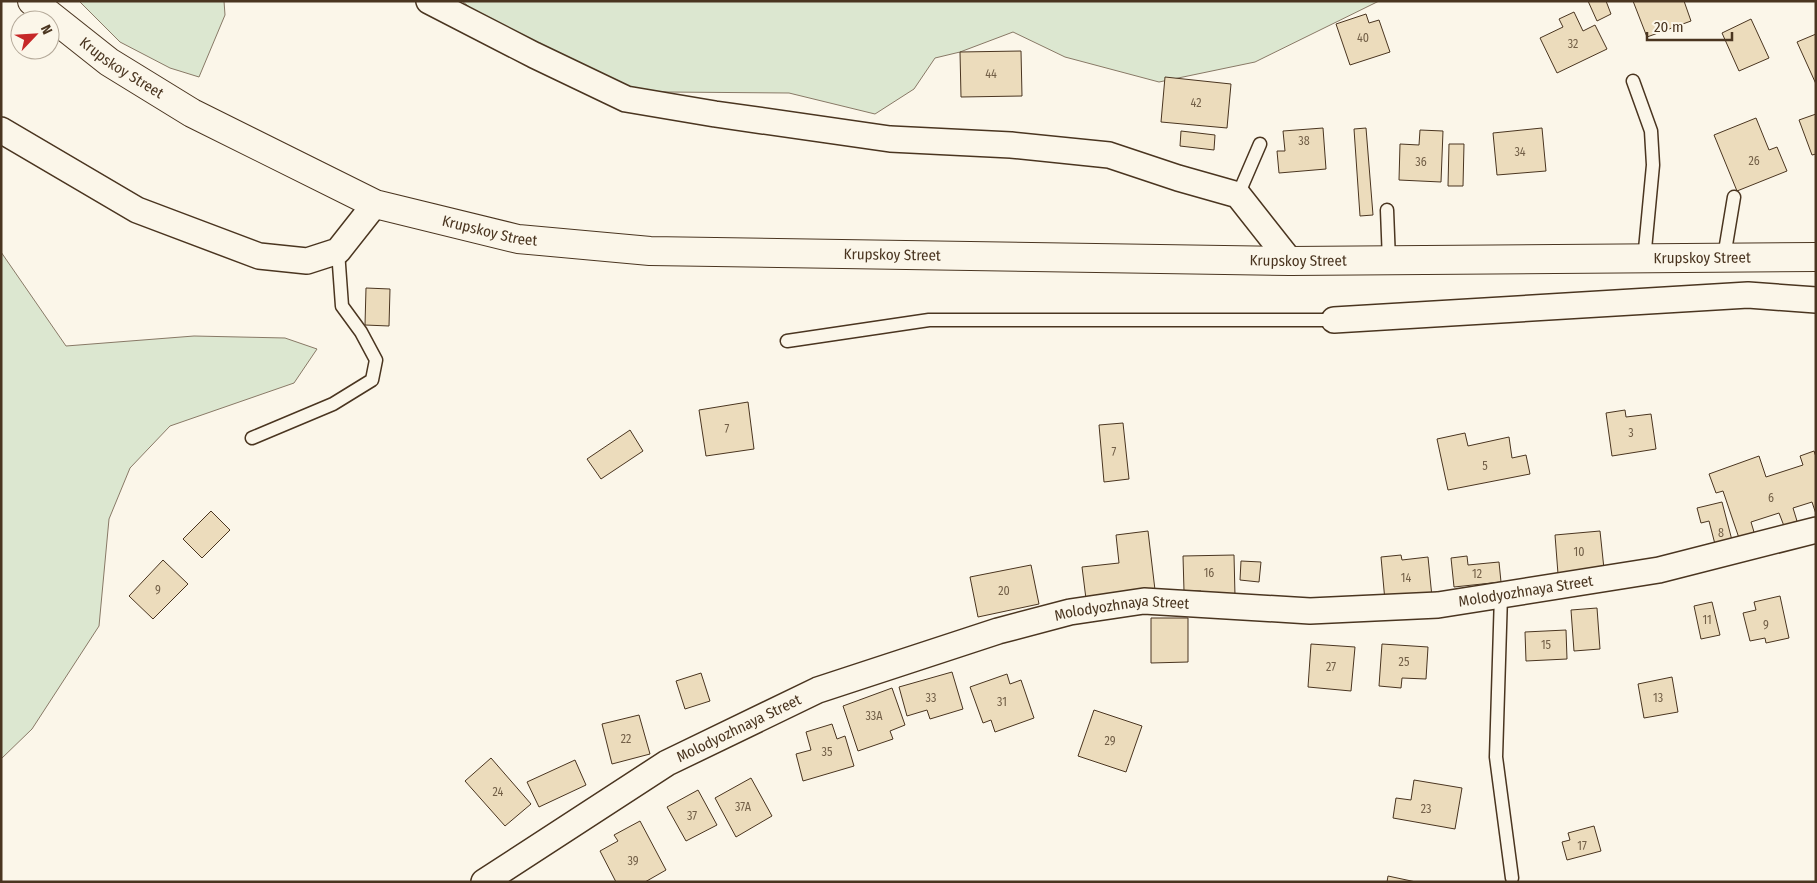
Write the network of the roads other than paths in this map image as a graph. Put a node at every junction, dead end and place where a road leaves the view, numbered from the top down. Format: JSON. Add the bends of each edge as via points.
{"nodes":[{"id":1,"x":32,"y":1,"type":"edge"},
{"id":2,"x":429,"y":1,"type":"edge"},
{"id":3,"x":1633,"y":81,"type":"dead end"},
{"id":4,"x":1,"y":130,"type":"edge"},
{"id":5,"x":1260,"y":144,"type":"dead end"},
{"id":6,"x":1238,"y":195,"type":"junction"},
{"id":7,"x":1734,"y":196,"type":"dead end"},
{"id":8,"x":375,"y":204,"type":"junction"},
{"id":9,"x":1387,"y":210,"type":"dead end"},
{"id":10,"x":338,"y":251,"type":"junction"},
{"id":11,"x":1724,"y":257,"type":"junction"},
{"id":12,"x":1816,"y":258,"type":"edge"},
{"id":13,"x":1644,"y":260,"type":"junction"},
{"id":14,"x":1290,"y":261,"type":"junction"},
{"id":15,"x":1389,"y":262,"type":"junction"},
{"id":16,"x":1816,"y":300,"type":"edge"},
{"id":17,"x":1334,"y":320,"type":"joint"},
{"id":18,"x":787,"y":341,"type":"dead end"},
{"id":19,"x":252,"y":438,"type":"dead end"},
{"id":20,"x":1816,"y":530,"type":"edge"},
{"id":21,"x":1501,"y":595,"type":"junction"},
{"id":22,"x":1512,"y":878,"type":"dead end"},
{"id":23,"x":484,"y":882,"type":"edge"}],
"edges":[{"from":1,"to":8,"type":"street","name":"Krupskoy Street","via":[[109,62],[192,113]]},
{"from":2,"to":6,"type":"street","via":[[626,99],[890,139],[1011,145],[1109,155]]},
{"from":3,"to":13,"type":"lane","via":[[1651,131],[1654,165]]},
{"from":4,"to":10,"type":"street","via":[[137,210],[260,256],[307,261]]},
{"from":5,"to":6,"type":"lane"},
{"from":6,"to":14,"type":"street"},
{"from":7,"to":11,"type":"lane"},
{"from":8,"to":10,"type":"street"},
{"from":8,"to":14,"type":"street","name":"Krupskoy Street","via":[[518,239],[650,251]]},
{"from":9,"to":15,"type":"lane"},
{"from":10,"to":19,"type":"lane","via":[[342,306],[376,360],[372,380],[333,404]]},
{"from":11,"to":12,"type":"street","name":"Krupskoy Street"},
{"from":11,"to":13,"type":"street","name":"Krupskoy Street"},
{"from":13,"to":15,"type":"street","name":"Krupskoy Street"},
{"from":14,"to":15,"type":"street","name":"Krupskoy Street"},
{"from":16,"to":17,"type":"street","via":[[1748,295]]},
{"from":17,"to":18,"type":"lane","via":[[929,320]]},
{"from":20,"to":21,"type":"street","name":"Molodyozhnaya Street","via":[[1658,570]]},
{"from":21,"to":22,"type":"lane","via":[[1496,758]]},
{"from":21,"to":23,"type":"street","name":"Molodyozhnaya Street","via":[[1438,605],[1310,612],[1144,601],[1070,612],[998,631],[818,690],[676,758]]}]}
